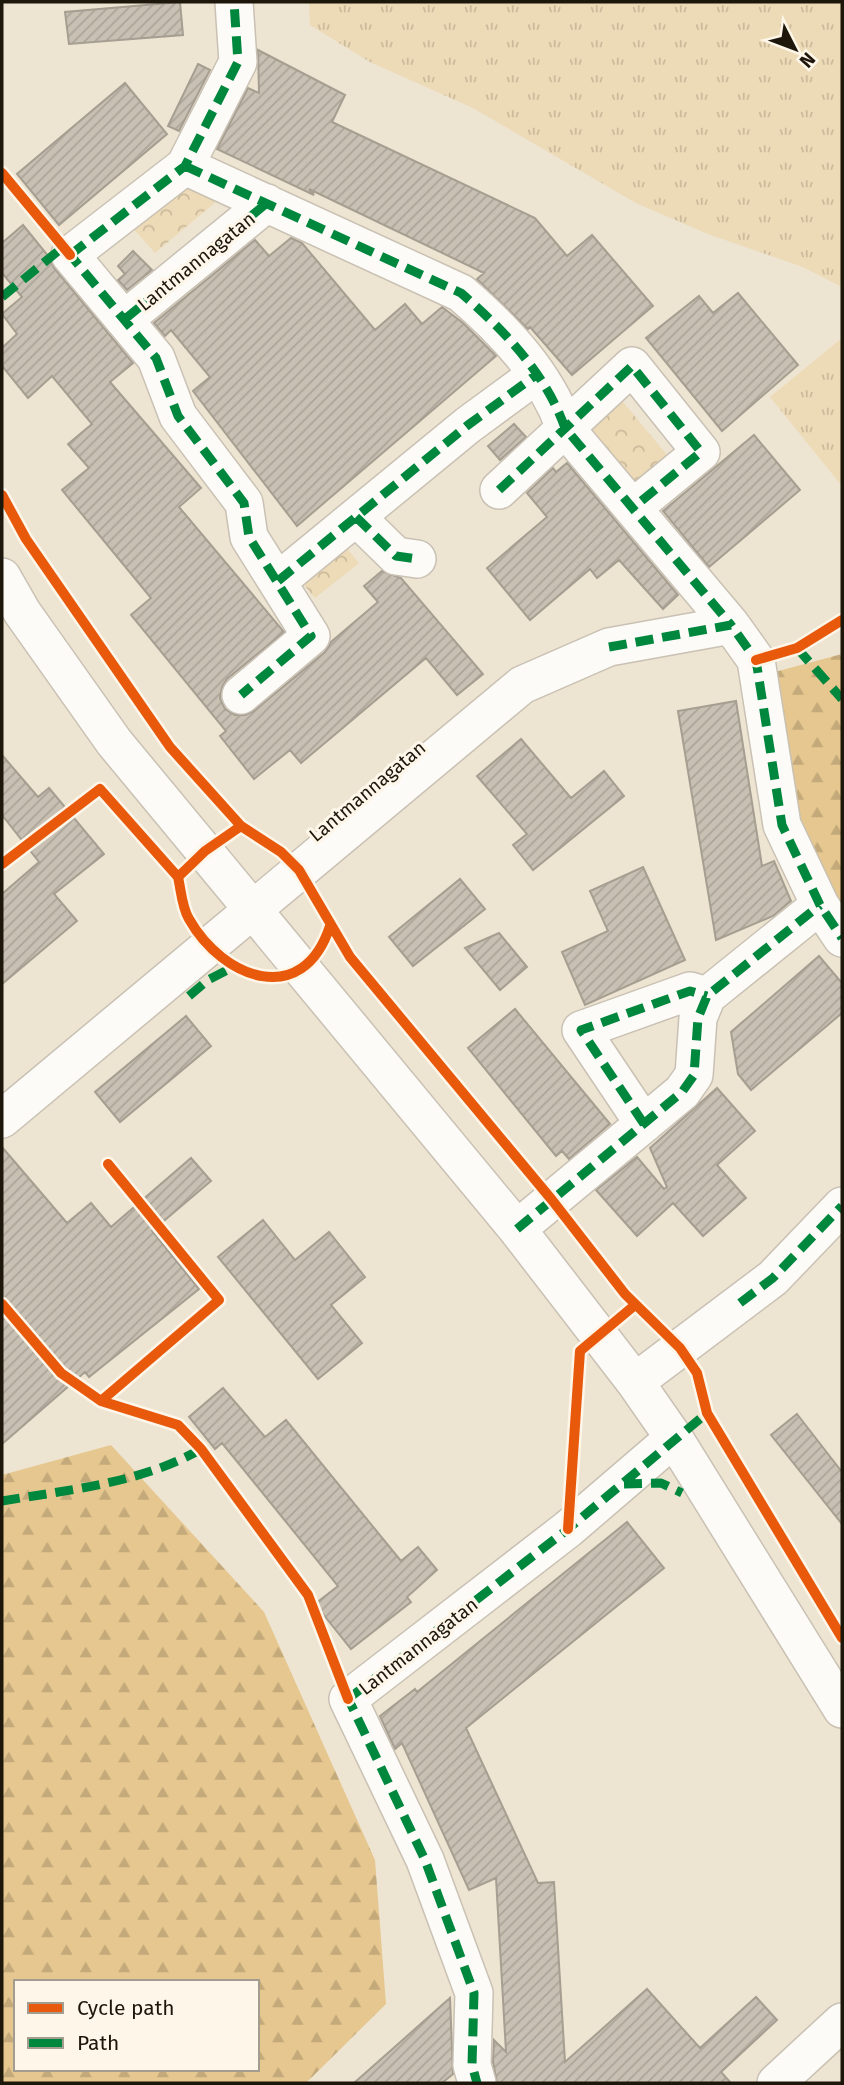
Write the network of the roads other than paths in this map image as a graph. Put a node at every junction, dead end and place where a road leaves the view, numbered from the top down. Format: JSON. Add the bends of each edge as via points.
{"nodes":[{"id":1,"x":234,"y":2,"type":"edge"},
{"id":2,"x":185,"y":166,"type":"junction"},
{"id":3,"x":267,"y":204,"type":"junction"},
{"id":4,"x":124,"y":319,"type":"junction"},
{"id":5,"x":536,"y":375,"type":"junction"},
{"id":6,"x":565,"y":428,"type":"junction"},
{"id":7,"x":499,"y":490,"type":"dead end"},
{"id":8,"x":634,"y":507,"type":"junction"},
{"id":9,"x":356,"y":517,"type":"junction"},
{"id":10,"x":417,"y":559,"type":"dead end"},
{"id":11,"x":2,"y":577,"type":"edge"},
{"id":12,"x":278,"y":582,"type":"junction"},
{"id":13,"x":730,"y":625,"type":"junction"},
{"id":14,"x":241,"y":695,"type":"dead end"},
{"id":15,"x":820,"y":905,"type":"junction"},
{"id":16,"x":253,"y":909,"type":"junction"},
{"id":17,"x":842,"y":938,"type":"edge"},
{"id":18,"x":707,"y":996,"type":"junction"},
{"id":19,"x":2,"y":1119,"type":"edge"},
{"id":20,"x":644,"y":1124,"type":"junction"},
{"id":21,"x":842,"y":1206,"type":"edge"},
{"id":22,"x":517,"y":1229,"type":"junction"},
{"id":23,"x":635,"y":1382,"type":"junction"},
{"id":24,"x":674,"y":1437,"type":"junction"},
{"id":25,"x":842,"y":1709,"type":"edge"},
{"id":26,"x":842,"y":2022,"type":"edge"},
{"id":27,"x":477,"y":2083,"type":"edge"},
{"id":28,"x":776,"y":2083,"type":"edge"}],
"edges":[{"from":1,"to":2,"type":"street","name":"Lantmannagatan","via":[[238,62]]},
{"from":2,"to":3,"type":"street","name":"Lantmannagatan"},
{"from":2,"to":4,"type":"street","name":"Lantmannagatan","via":[[70,255]]},
{"from":3,"to":4,"type":"street","name":"Lantmannagatan"},
{"from":3,"to":5,"type":"street","name":"Lantmannagatan","via":[[461,293],[498,326]]},
{"from":4,"to":12,"type":"street","name":"Lantmannagatan","via":[[156,358],[178,415],[244,503],[249,537]]},
{"from":5,"to":6,"type":"street","name":"Lantmannagatan","via":[[556,402]]},
{"from":5,"to":9,"type":"street"},
{"from":6,"to":7,"type":"street"},
{"from":6,"to":8,"type":"street","name":"Lantmannagatan"},
{"from":6,"to":8,"type":"street","via":[[632,366],[701,452]]},
{"from":8,"to":13,"type":"street","name":"Lantmannagatan"},
{"from":9,"to":10,"type":"street","via":[[396,556]]},
{"from":9,"to":12,"type":"street"},
{"from":11,"to":16,"type":"street","via":[[114,742]]},
{"from":12,"to":14,"type":"street","name":"Lantmannagatan","via":[[311,636]]},
{"from":13,"to":15,"type":"street","name":"Lantmannagatan","via":[[756,660],[782,825]]},
{"from":13,"to":16,"type":"street","name":"Lantmannagatan","via":[[609,647],[522,685]]},
{"from":15,"to":17,"type":"street","name":"Lantmannagatan"},
{"from":15,"to":18,"type":"street"},
{"from":16,"to":19,"type":"street","name":"Lantmannagatan"},
{"from":16,"to":22,"type":"street"},
{"from":18,"to":20,"type":"street","via":[[698,1018],[694,1075]]},
{"from":18,"to":20,"type":"street","via":[[690,991],[581,1030]]},
{"from":20,"to":22,"type":"street"},
{"from":21,"to":23,"type":"street","via":[[773,1278]]},
{"from":22,"to":23,"type":"street"},
{"from":23,"to":24,"type":"street"},
{"from":24,"to":25,"type":"street"},
{"from":24,"to":27,"type":"street","name":"Lantmannagatan","via":[[568,1529],[348,1699],[425,1860],[474,1993],[472,2065]]},
{"from":26,"to":28,"type":"street"}]}
